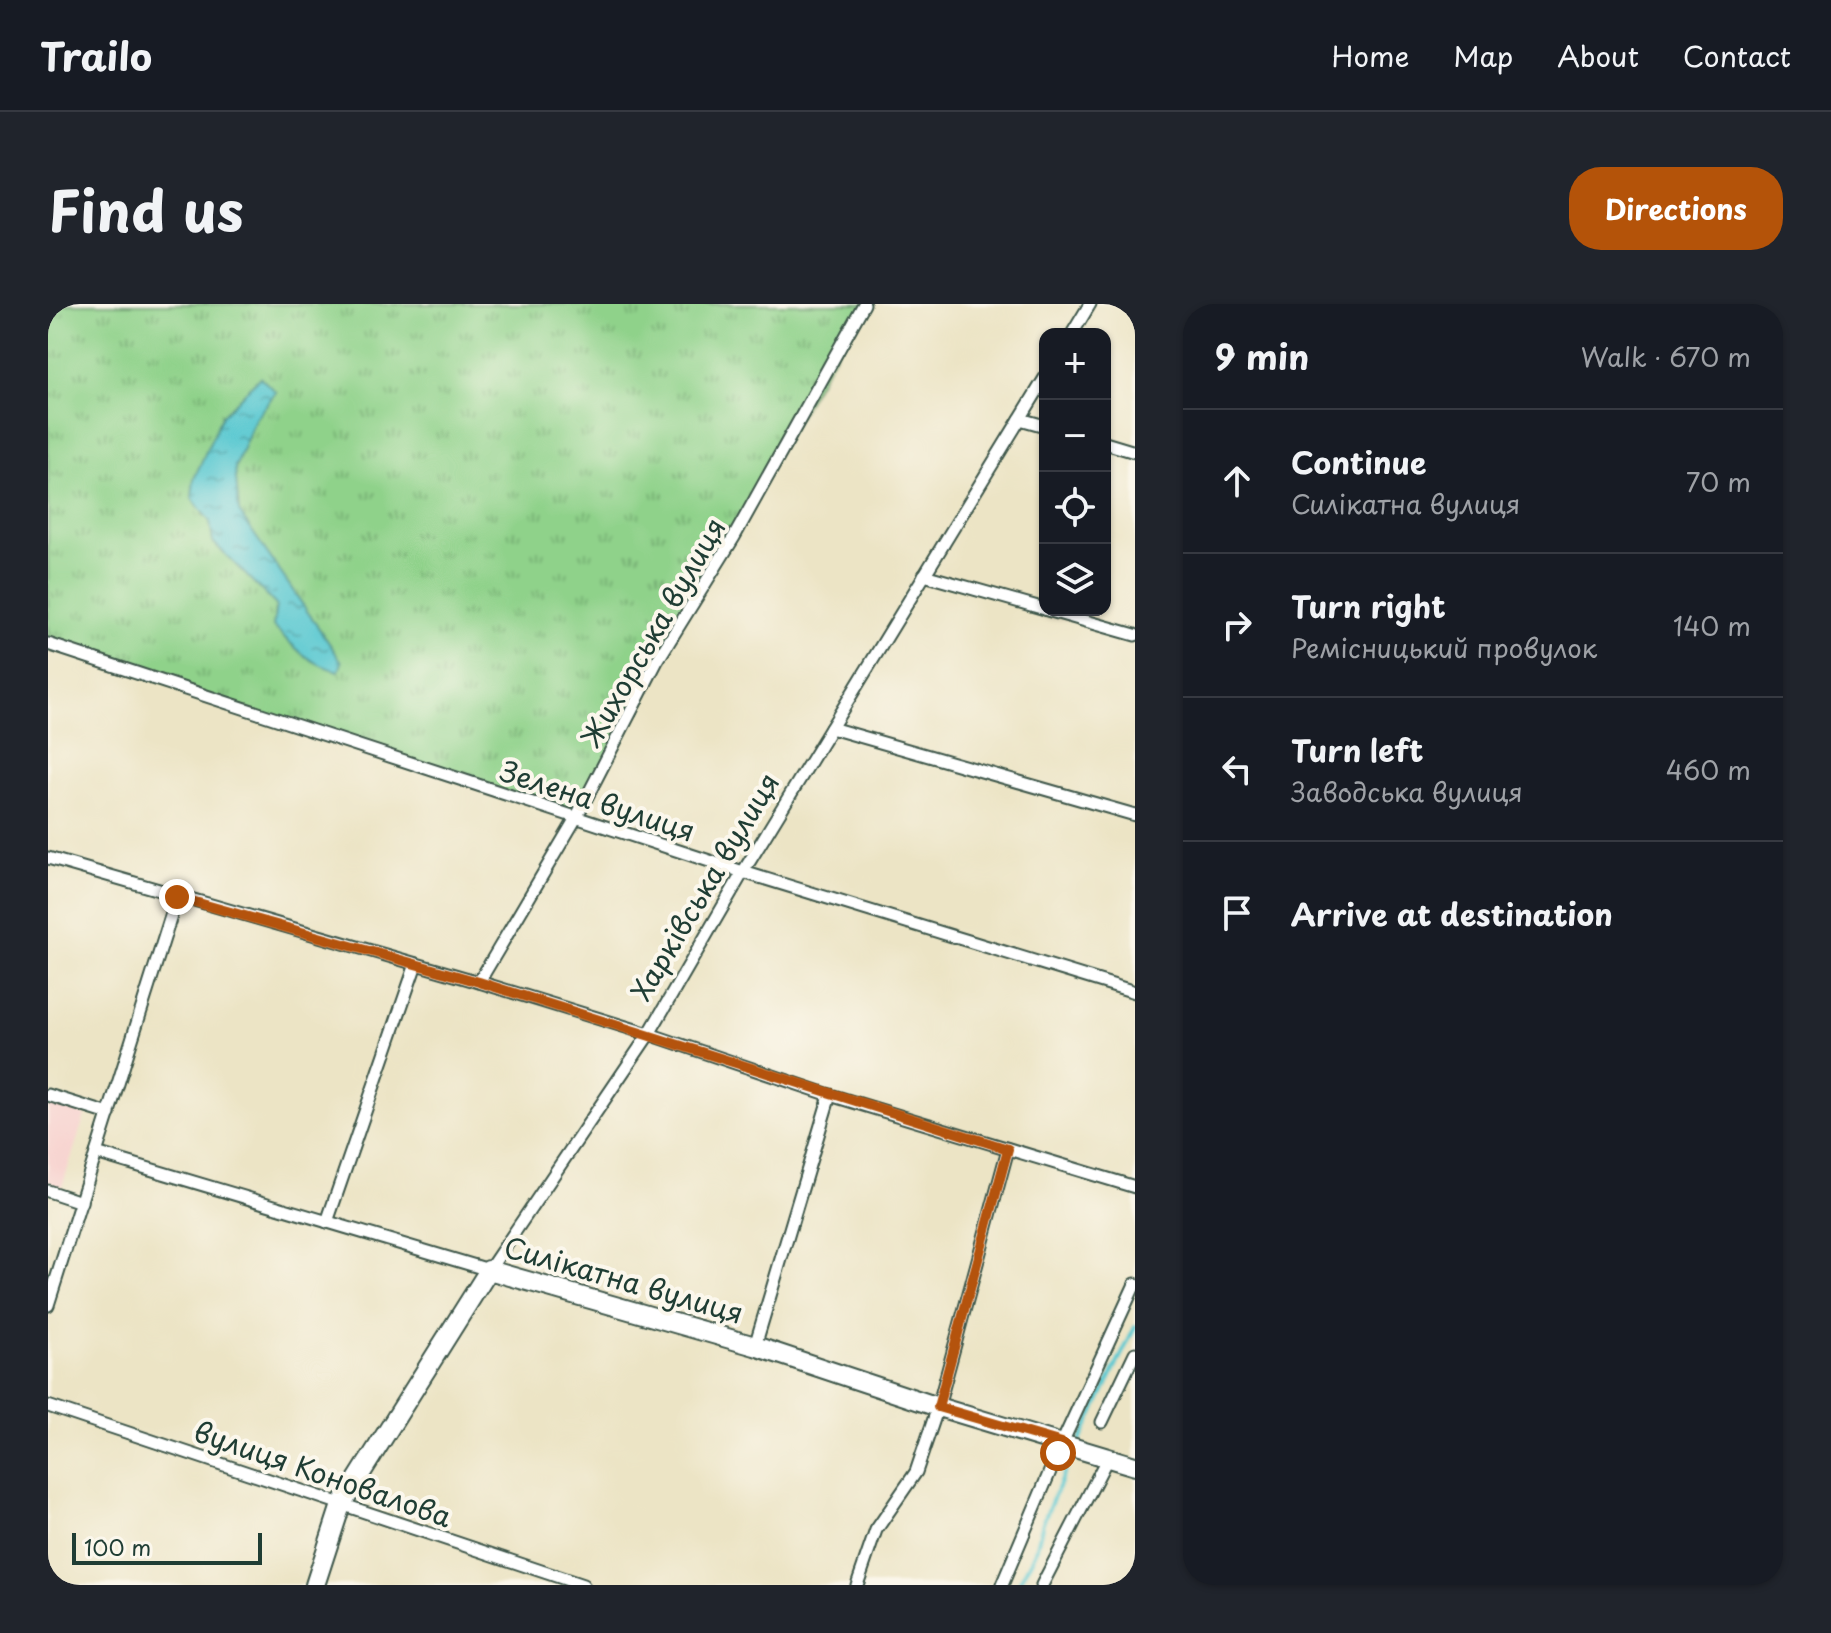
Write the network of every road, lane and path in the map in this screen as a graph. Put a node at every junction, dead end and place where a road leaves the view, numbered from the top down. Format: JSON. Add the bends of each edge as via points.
{"nodes":[{"id":1,"x":864,"y":304,"type":"edge"},
{"id":2,"x":1090,"y":304,"type":"edge"},
{"id":3,"x":1076,"y":328,"type":"edge"},
{"id":4,"x":1039,"y":388,"type":"edge"},
{"id":5,"x":1020,"y":419,"type":"junction"},
{"id":6,"x":1039,"y":424,"type":"edge"},
{"id":7,"x":1111,"y":445,"type":"edge"},
{"id":8,"x":1135,"y":452,"type":"edge"},
{"id":9,"x":924,"y":575,"type":"junction"},
{"id":10,"x":1039,"y":608,"type":"edge"},
{"id":11,"x":1067,"y":616,"type":"edge"},
{"id":12,"x":1135,"y":635,"type":"edge"},
{"id":13,"x":48,"y":644,"type":"edge"},
{"id":14,"x":831,"y":728,"type":"junction"},
{"id":15,"x":1135,"y":815,"type":"edge"},
{"id":16,"x":576,"y":818,"type":"junction"},
{"id":17,"x":48,"y":858,"type":"edge"},
{"id":18,"x":743,"y":872,"type":"junction"},
{"id":19,"x":177,"y":897,"type":"junction"},
{"id":20,"x":416,"y":964,"type":"junction"},
{"id":21,"x":479,"y":982,"type":"junction"},
{"id":22,"x":1135,"y":992,"type":"edge"},
{"id":23,"x":649,"y":1034,"type":"junction"},
{"id":24,"x":48,"y":1095,"type":"edge"},
{"id":25,"x":830,"y":1095,"type":"junction"},
{"id":26,"x":109,"y":1114,"type":"junction"},
{"id":27,"x":1008,"y":1149,"type":"junction"},
{"id":28,"x":96,"y":1153,"type":"junction"},
{"id":29,"x":1135,"y":1187,"type":"edge"},
{"id":30,"x":48,"y":1191,"type":"edge"},
{"id":31,"x":81,"y":1202,"type":"junction"},
{"id":32,"x":327,"y":1222,"type":"junction"},
{"id":33,"x":489,"y":1270,"type":"junction"},
{"id":34,"x":1135,"y":1284,"type":"edge"},
{"id":35,"x":48,"y":1305,"type":"edge"},
{"id":36,"x":755,"y":1346,"type":"junction"},
{"id":37,"x":1135,"y":1353,"type":"edge"},
{"id":38,"x":48,"y":1406,"type":"edge"},
{"id":39,"x":938,"y":1407,"type":"junction"},
{"id":40,"x":1102,"y":1422,"type":"dead end"},
{"id":41,"x":1072,"y":1446,"type":"junction"},
{"id":42,"x":1108,"y":1457,"type":"junction"},
{"id":43,"x":1135,"y":1466,"type":"edge"},
{"id":44,"x":341,"y":1505,"type":"junction"},
{"id":45,"x":315,"y":1585,"type":"edge"},
{"id":46,"x":583,"y":1585,"type":"edge"},
{"id":47,"x":857,"y":1585,"type":"edge"},
{"id":48,"x":1002,"y":1585,"type":"edge"},
{"id":49,"x":1042,"y":1585,"type":"edge"}],
"edges":[{"from":1,"to":16,"type":"street","name":"Жихорська вулиця","via":[[734,537],[657,661]]},
{"from":2,"to":3,"type":"street"},
{"from":4,"to":5,"type":"street","name":"Харківська вулиця"},
{"from":5,"to":6,"type":"street"},
{"from":5,"to":9,"type":"street","name":"Харківська вулиця"},
{"from":7,"to":8,"type":"street"},
{"from":9,"to":10,"type":"street"},
{"from":9,"to":14,"type":"street","name":"Харківська вулиця"},
{"from":11,"to":12,"type":"street"},
{"from":13,"to":16,"type":"street","name":"Зелена вулиця"},
{"from":14,"to":15,"type":"street"},
{"from":14,"to":18,"type":"street","name":"Харківська вулиця"},
{"from":16,"to":18,"type":"street","name":"Зелена вулиця"},
{"from":16,"to":21,"type":"street","name":"Жихорська вулиця"},
{"from":17,"to":19,"type":"street"},
{"from":18,"to":22,"type":"street","name":"Зелена вулиця"},
{"from":18,"to":23,"type":"street","name":"Харківська вулиця"},
{"from":19,"to":20,"type":"street"},
{"from":19,"to":26,"type":"street"},
{"from":20,"to":21,"type":"street"},
{"from":20,"to":32,"type":"street"},
{"from":21,"to":23,"type":"street"},
{"from":23,"to":25,"type":"street"},
{"from":23,"to":33,"type":"street","name":"Харківська вулиця"},
{"from":24,"to":26,"type":"street"},
{"from":25,"to":27,"type":"street"},
{"from":25,"to":36,"type":"street"},
{"from":26,"to":28,"type":"street"},
{"from":27,"to":29,"type":"street"},
{"from":27,"to":39,"type":"street"},
{"from":28,"to":31,"type":"street"},
{"from":28,"to":32,"type":"street","name":"Силікатна вулиця"},
{"from":30,"to":31,"type":"street"},
{"from":31,"to":35,"type":"street"},
{"from":32,"to":33,"type":"street","name":"Силікатна вулиця"},
{"from":33,"to":36,"type":"main road","name":"Силікатна вулиця"},
{"from":33,"to":44,"type":"main road","name":"Харківська вулиця"},
{"from":34,"to":41,"type":"street"},
{"from":36,"to":39,"type":"main road","name":"Силікатна вулиця"},
{"from":37,"to":40,"type":"street"},
{"from":38,"to":44,"type":"street","name":"вулиця Коновалова"},
{"from":39,"to":41,"type":"main road","name":"Силікатна вулиця"},
{"from":39,"to":47,"type":"street","via":[[916,1472],[876,1530]]},
{"from":41,"to":42,"type":"main road","name":"Силікатна вулиця"},
{"from":41,"to":48,"type":"street"},
{"from":42,"to":43,"type":"main road","name":"Силікатна вулиця"},
{"from":42,"to":49,"type":"street"},
{"from":44,"to":45,"type":"main road","name":"Харківська вулиця"},
{"from":44,"to":46,"type":"street","name":"вулиця Коновалова"}]}
